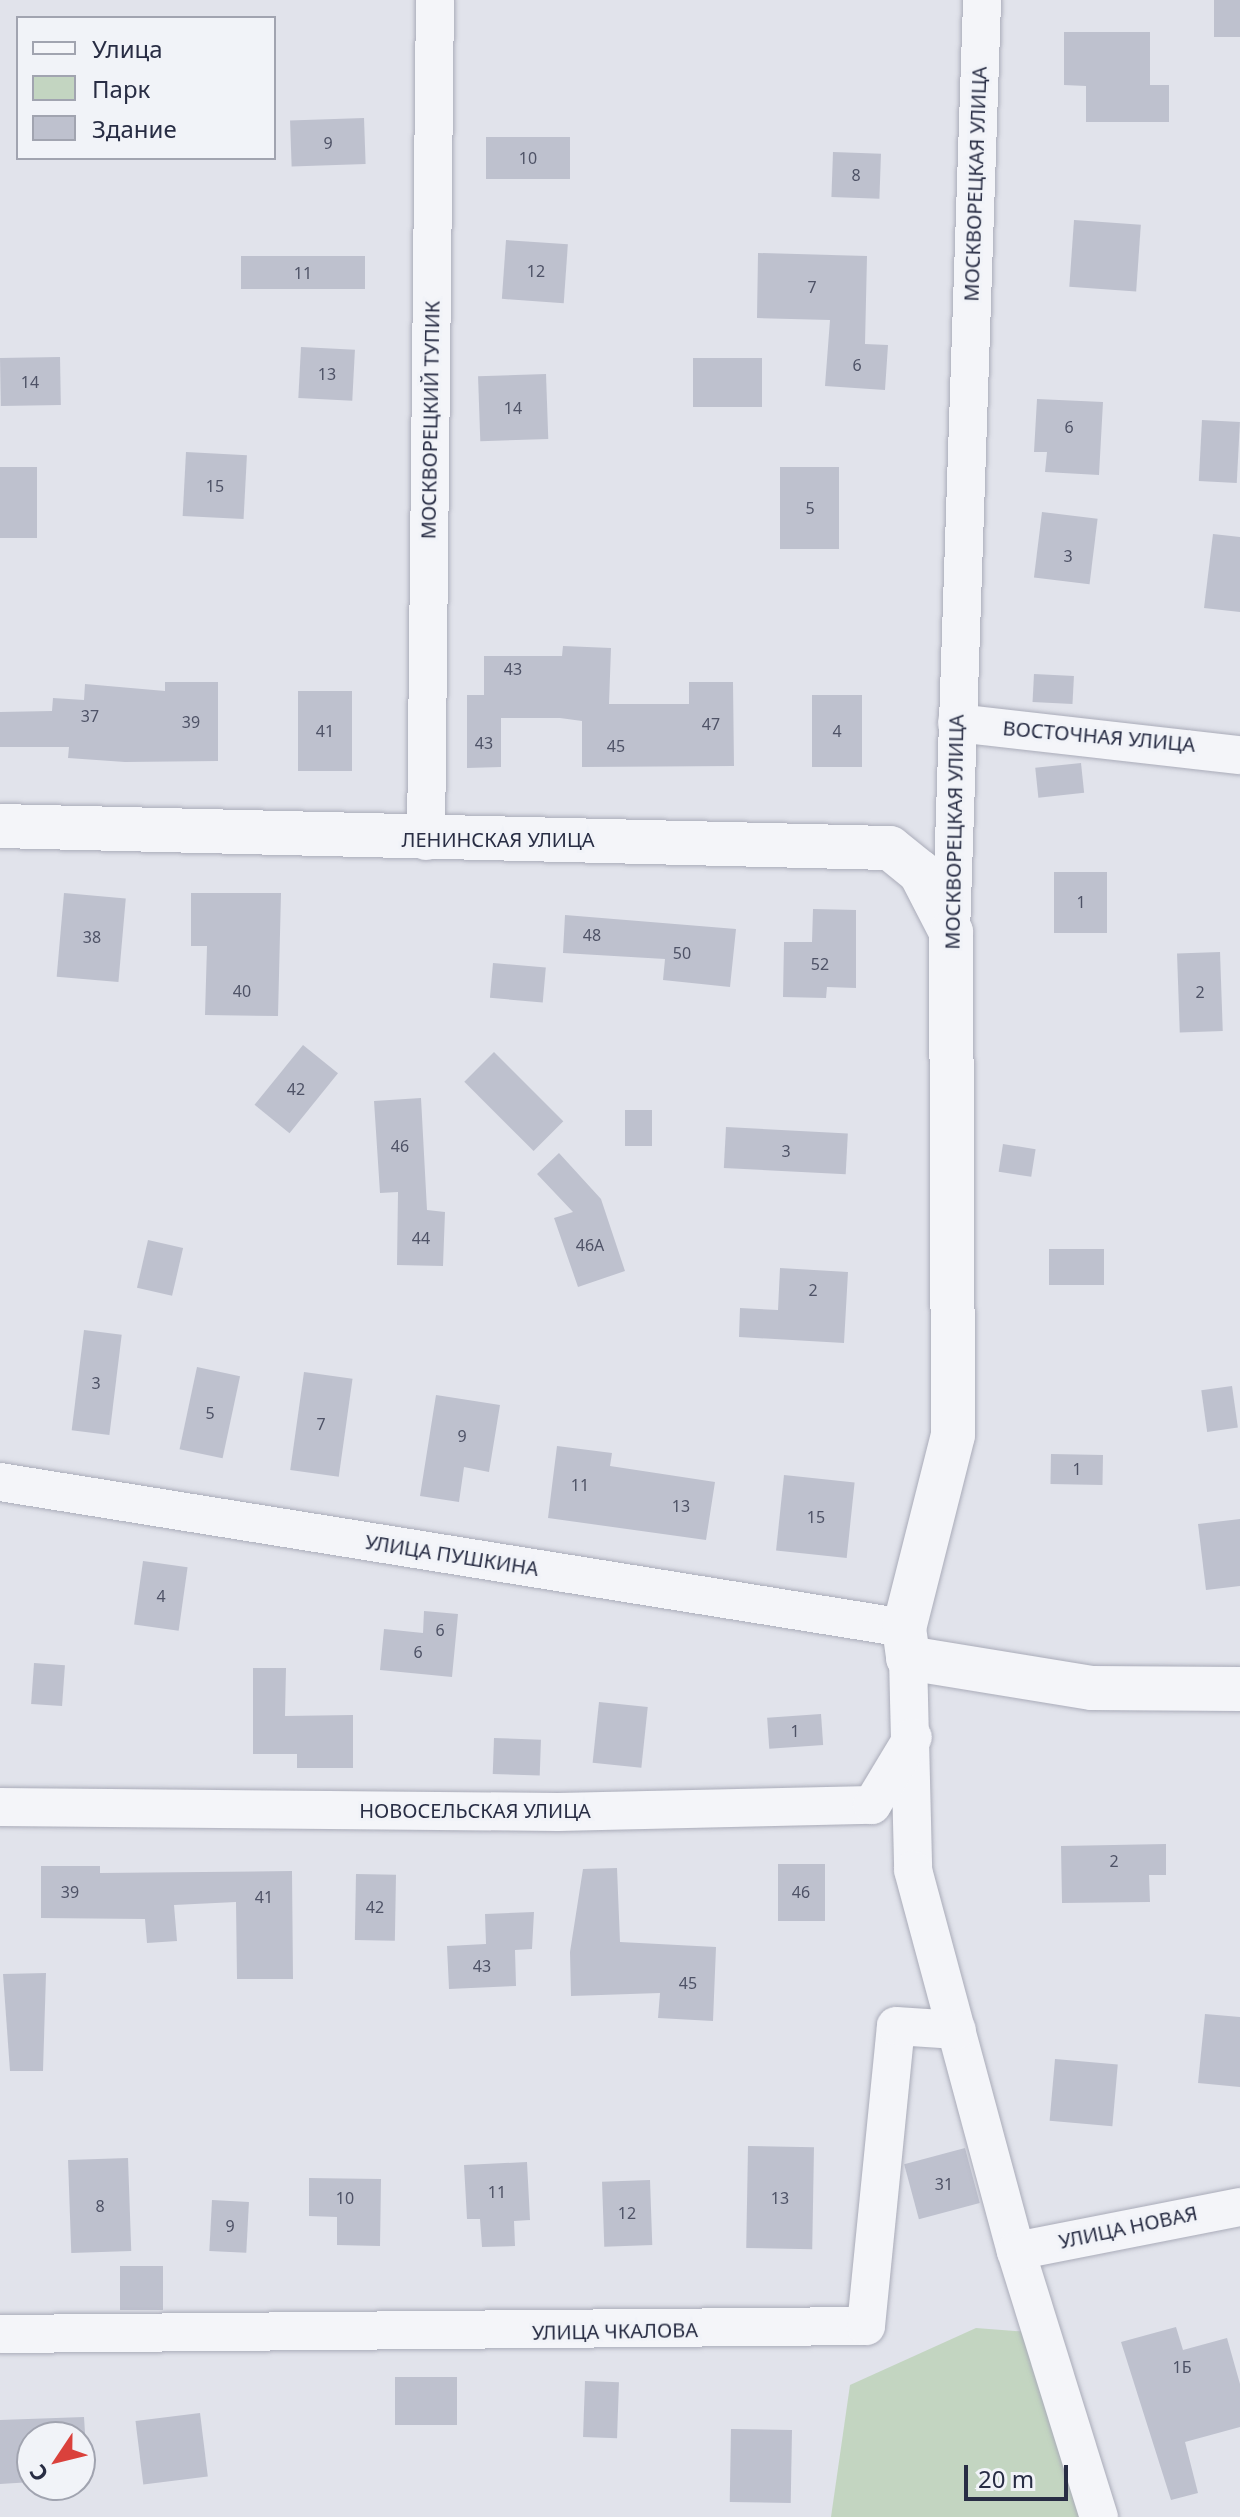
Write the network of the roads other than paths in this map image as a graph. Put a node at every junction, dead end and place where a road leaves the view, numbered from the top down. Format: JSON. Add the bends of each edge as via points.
{"nodes":[{"id":1,"x":435,"y":0,"type":"edge"},
{"id":2,"x":982,"y":0,"type":"edge"},
{"id":3,"x":957,"y":723,"type":"junction"},
{"id":4,"x":1240,"y":755,"type":"edge"},
{"id":5,"x":0,"y":826,"type":"edge"},
{"id":6,"x":426,"y":841,"type":"junction"},
{"id":7,"x":951,"y":932,"type":"junction"},
{"id":8,"x":0,"y":1482,"type":"edge"},
{"id":9,"x":906,"y":1643,"type":"junction"},
{"id":10,"x":1240,"y":1689,"type":"edge"},
{"id":11,"x":913,"y":1737,"type":"junction"},
{"id":12,"x":0,"y":1807,"type":"edge"},
{"id":13,"x":957,"y":2030,"type":"junction"},
{"id":14,"x":1240,"y":2207,"type":"edge"},
{"id":15,"x":1016,"y":2251,"type":"junction"},
{"id":16,"x":0,"y":2334,"type":"edge"},
{"id":17,"x":1099,"y":2517,"type":"edge"}],
"edges":[{"from":1,"to":6,"type":"street","name":"МОСКВОРЕЦКИЙ ТУПИК"},
{"from":2,"to":3,"type":"street","name":"МОСКВОРЕЦКАЯ УЛИЦА"},
{"from":3,"to":4,"type":"street","name":"ВОСТОЧНАЯ УЛИЦА"},
{"from":3,"to":7,"type":"street","name":"МОСКВОРЕЦКАЯ УЛИЦА"},
{"from":5,"to":6,"type":"street","name":"ЛЕНИНСКАЯ УЛИЦА"},
{"from":6,"to":7,"type":"street","name":"ЛЕНИНСКАЯ УЛИЦА","via":[[655,838],[890,848],[920,872]]},
{"from":7,"to":9,"type":"street","name":"МОСКВОРЕЦКАЯ УЛИЦА","via":[[953,1435]]},
{"from":8,"to":9,"type":"street","name":"УЛИЦА ПУШКИНА"},
{"from":9,"to":10,"type":"street","via":[[1092,1688]]},
{"from":9,"to":11,"type":"street"},
{"from":11,"to":12,"type":"street","name":"НОВОСЕЛЬСКАЯ УЛИЦА","via":[[872,1805],[558,1812]]},
{"from":11,"to":13,"type":"street","via":[[913,1870]]},
{"from":13,"to":15,"type":"street"},
{"from":13,"to":16,"type":"street","name":"УЛИЦА ЧКАЛОВА","via":[[896,2026],[866,2326]]},
{"from":14,"to":15,"type":"street","name":"УЛИЦА НОВАЯ"},
{"from":15,"to":17,"type":"street"}]}
